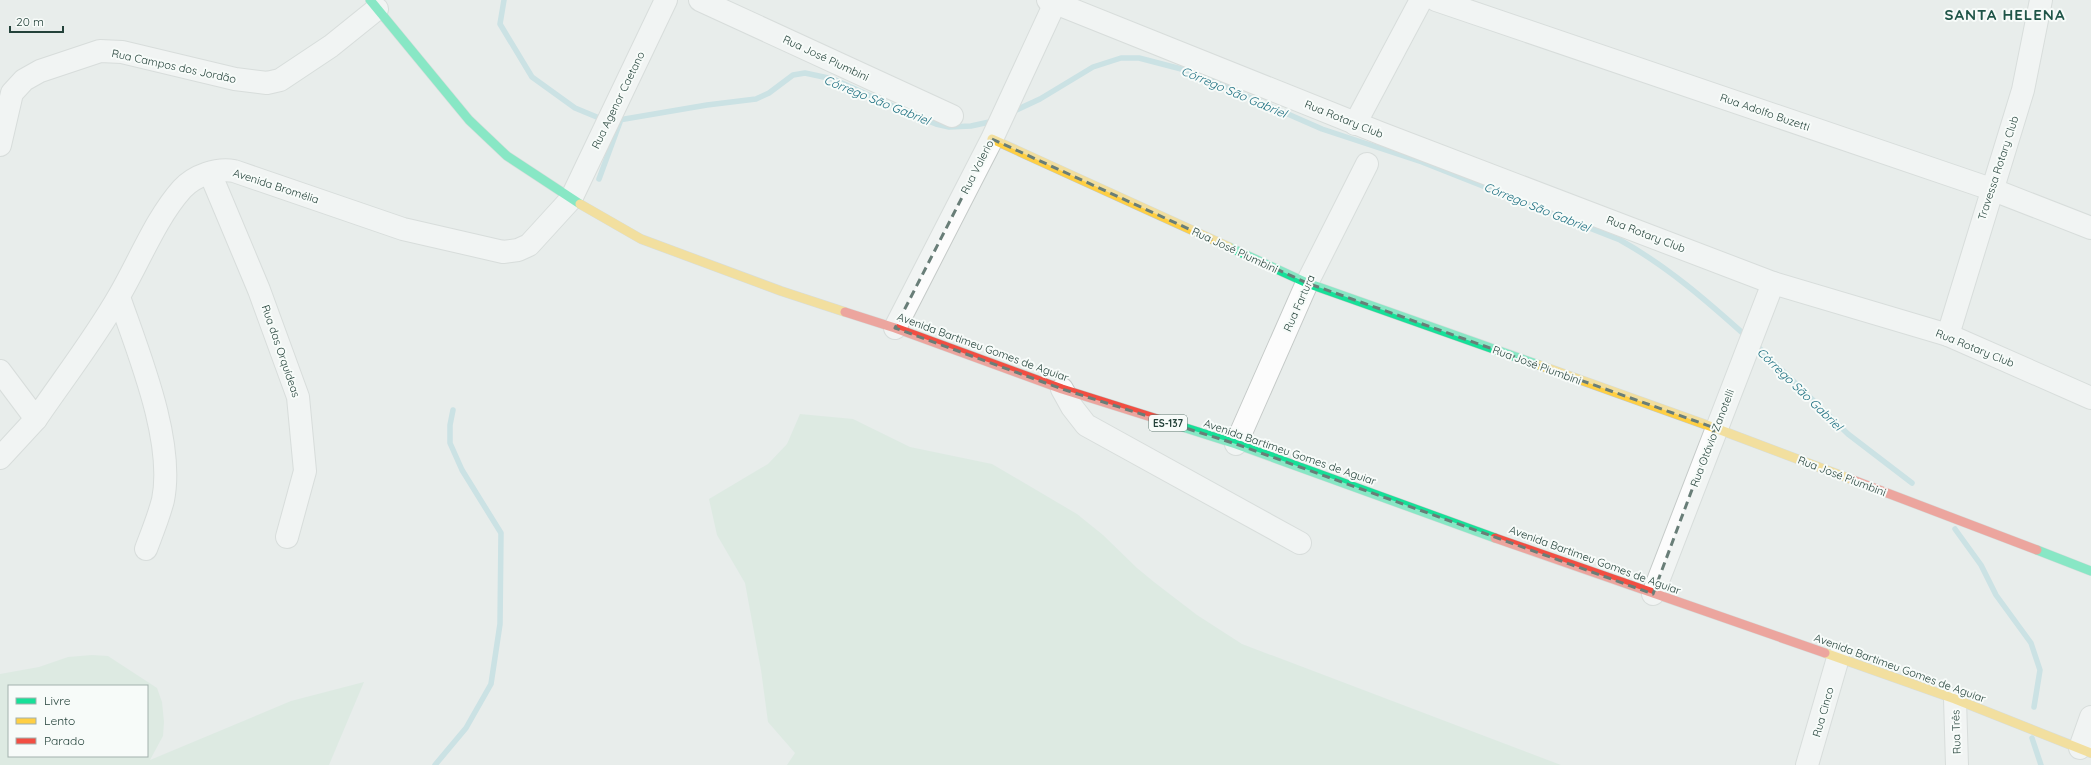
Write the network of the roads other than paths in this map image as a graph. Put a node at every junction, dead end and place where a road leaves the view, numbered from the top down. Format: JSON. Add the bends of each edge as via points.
{"nodes":[{"id":1,"x":666,"y":0,"type":"edge"},
{"id":2,"x":700,"y":0,"type":"edge"},
{"id":3,"x":1421,"y":0,"type":"edge"},
{"id":4,"x":1436,"y":0,"type":"edge"},
{"id":5,"x":2041,"y":0,"type":"edge"},
{"id":6,"x":1052,"y":2,"type":"edge"},
{"id":7,"x":373,"y":5,"type":"edge"},
{"id":8,"x":6,"y":90,"type":"edge"},
{"id":9,"x":952,"y":116,"type":"dead end"},
{"id":10,"x":1355,"y":124,"type":"junction"},
{"id":11,"x":997,"y":128,"type":"junction"},
{"id":12,"x":0,"y":145,"type":"edge"},
{"id":13,"x":1367,"y":164,"type":"dead end"},
{"id":14,"x":210,"y":173,"type":"junction"},
{"id":15,"x":1991,"y":189,"type":"junction"},
{"id":16,"x":571,"y":199,"type":"junction"},
{"id":17,"x":2091,"y":228,"type":"edge"},
{"id":18,"x":1307,"y":283,"type":"junction"},
{"id":19,"x":1773,"y":283,"type":"junction"},
{"id":20,"x":119,"y":297,"type":"junction"},
{"id":21,"x":895,"y":328,"type":"junction"},
{"id":22,"x":1948,"y":335,"type":"junction"},
{"id":23,"x":0,"y":371,"type":"edge"},
{"id":24,"x":1062,"y":388,"type":"junction"},
{"id":25,"x":2091,"y":398,"type":"edge"},
{"id":26,"x":36,"y":419,"type":"junction"},
{"id":27,"x":1716,"y":428,"type":"junction"},
{"id":28,"x":1236,"y":444,"type":"junction"},
{"id":29,"x":0,"y":458,"type":"edge"},
{"id":30,"x":287,"y":537,"type":"dead end"},
{"id":31,"x":1300,"y":542,"type":"dead end"},
{"id":32,"x":146,"y":549,"type":"dead end"},
{"id":33,"x":2091,"y":571,"type":"edge"},
{"id":34,"x":1653,"y":594,"type":"junction"},
{"id":35,"x":1838,"y":658,"type":"junction"},
{"id":36,"x":1955,"y":699,"type":"junction"},
{"id":37,"x":2091,"y":717,"type":"edge"},
{"id":38,"x":2078,"y":747,"type":"edge"},
{"id":39,"x":1807,"y":765,"type":"edge"},
{"id":40,"x":1957,"y":765,"type":"edge"}],
"edges":[{"from":1,"to":16,"type":"street","name":"Rua Agenor Caetano"},
{"from":2,"to":9,"type":"street","name":"Rua José Piumbini"},
{"from":3,"to":10,"type":"street"},
{"from":4,"to":15,"type":"street","name":"Rua Adolfo Buzetti"},
{"from":5,"to":15,"type":"street","name":"Travessa Rotary Club","via":[[2023,90]]},
{"from":6,"to":10,"type":"street","name":"Rua Rotary Club"},
{"from":6,"to":11,"type":"street","name":"Rua Valerio"},
{"from":7,"to":8,"type":"street","name":"Rua Campos dos Jordão","via":[[331,46],[280,80],[267,83],[235,79],[122,52],[100,51],[40,71]]},
{"from":7,"to":16,"type":"main road","name":"Avenida Bartimeu Gomes de Aguiar","number":"ES-137","via":[[469,120],[507,156]]},
{"from":8,"to":12,"type":"street","name":"Rua Campos dos Jordão"},
{"from":10,"to":19,"type":"street","name":"Rua Rotary Club"},
{"from":11,"to":18,"type":"main road","name":"Rua José Piumbini"},
{"from":11,"to":21,"type":"street","name":"Rua Valerio"},
{"from":13,"to":18,"type":"street","name":"Rua Fartura"},
{"from":14,"to":16,"type":"street","name":"Avenida Bromélia","via":[[222,169],[234,171],[403,229],[503,252],[529,245]]},
{"from":14,"to":20,"type":"street","name":"Avenida Bromélia","via":[[193,179],[182,188]]},
{"from":14,"to":30,"type":"street","name":"Rua das Orquídeas","via":[[259,290],[298,397],[305,471]]},
{"from":15,"to":17,"type":"street","name":"Rua Adolfo Buzetti"},
{"from":15,"to":22,"type":"street","name":"Travessa Rotary Club"},
{"from":16,"to":21,"type":"main road","name":"Avenida Bartimeu Gomes de Aguiar","number":"ES-137","via":[[641,239],[781,291]]},
{"from":18,"to":27,"type":"main road","name":"Rua José Piumbini"},
{"from":18,"to":28,"type":"street","name":"Rua Fartura"},
{"from":19,"to":22,"type":"street","name":"Rua Rotary Club"},
{"from":19,"to":27,"type":"street","name":"Rua Otávio Zanotelli"},
{"from":20,"to":26,"type":"street","name":"Avenida Bromélia"},
{"from":20,"to":32,"type":"street","via":[[149,382],[165,455],[163,499]]},
{"from":21,"to":24,"type":"main road","name":"Avenida Bartimeu Gomes de Aguiar","number":"ES-137"},
{"from":22,"to":25,"type":"street","name":"Rua Rotary Club"},
{"from":23,"to":26,"type":"street"},
{"from":24,"to":28,"type":"main road","name":"Avenida Bartimeu Gomes de Aguiar","number":"ES-137"},
{"from":24,"to":31,"type":"street","via":[[1086,425]]},
{"from":26,"to":29,"type":"street","name":"Avenida Bromélia"},
{"from":27,"to":33,"type":"main road","name":"Rua José Piumbini"},
{"from":27,"to":34,"type":"street","name":"Rua Otávio Zanotelli"},
{"from":28,"to":34,"type":"main road","name":"Avenida Bartimeu Gomes de Aguiar","number":"ES-137"},
{"from":34,"to":35,"type":"main road","name":"Avenida Bartimeu Gomes de Aguiar","number":"ES-137"},
{"from":35,"to":36,"type":"main road","name":"Avenida Bartimeu Gomes de Aguiar","number":"ES-137"},
{"from":35,"to":39,"type":"street","name":"Rua Cinco"},
{"from":36,"to":38,"type":"main road","name":"Avenida Bartimeu Gomes de Aguiar","number":"ES-137"},
{"from":36,"to":40,"type":"street","name":"Rua Três"},
{"from":37,"to":38,"type":"street"}]}
